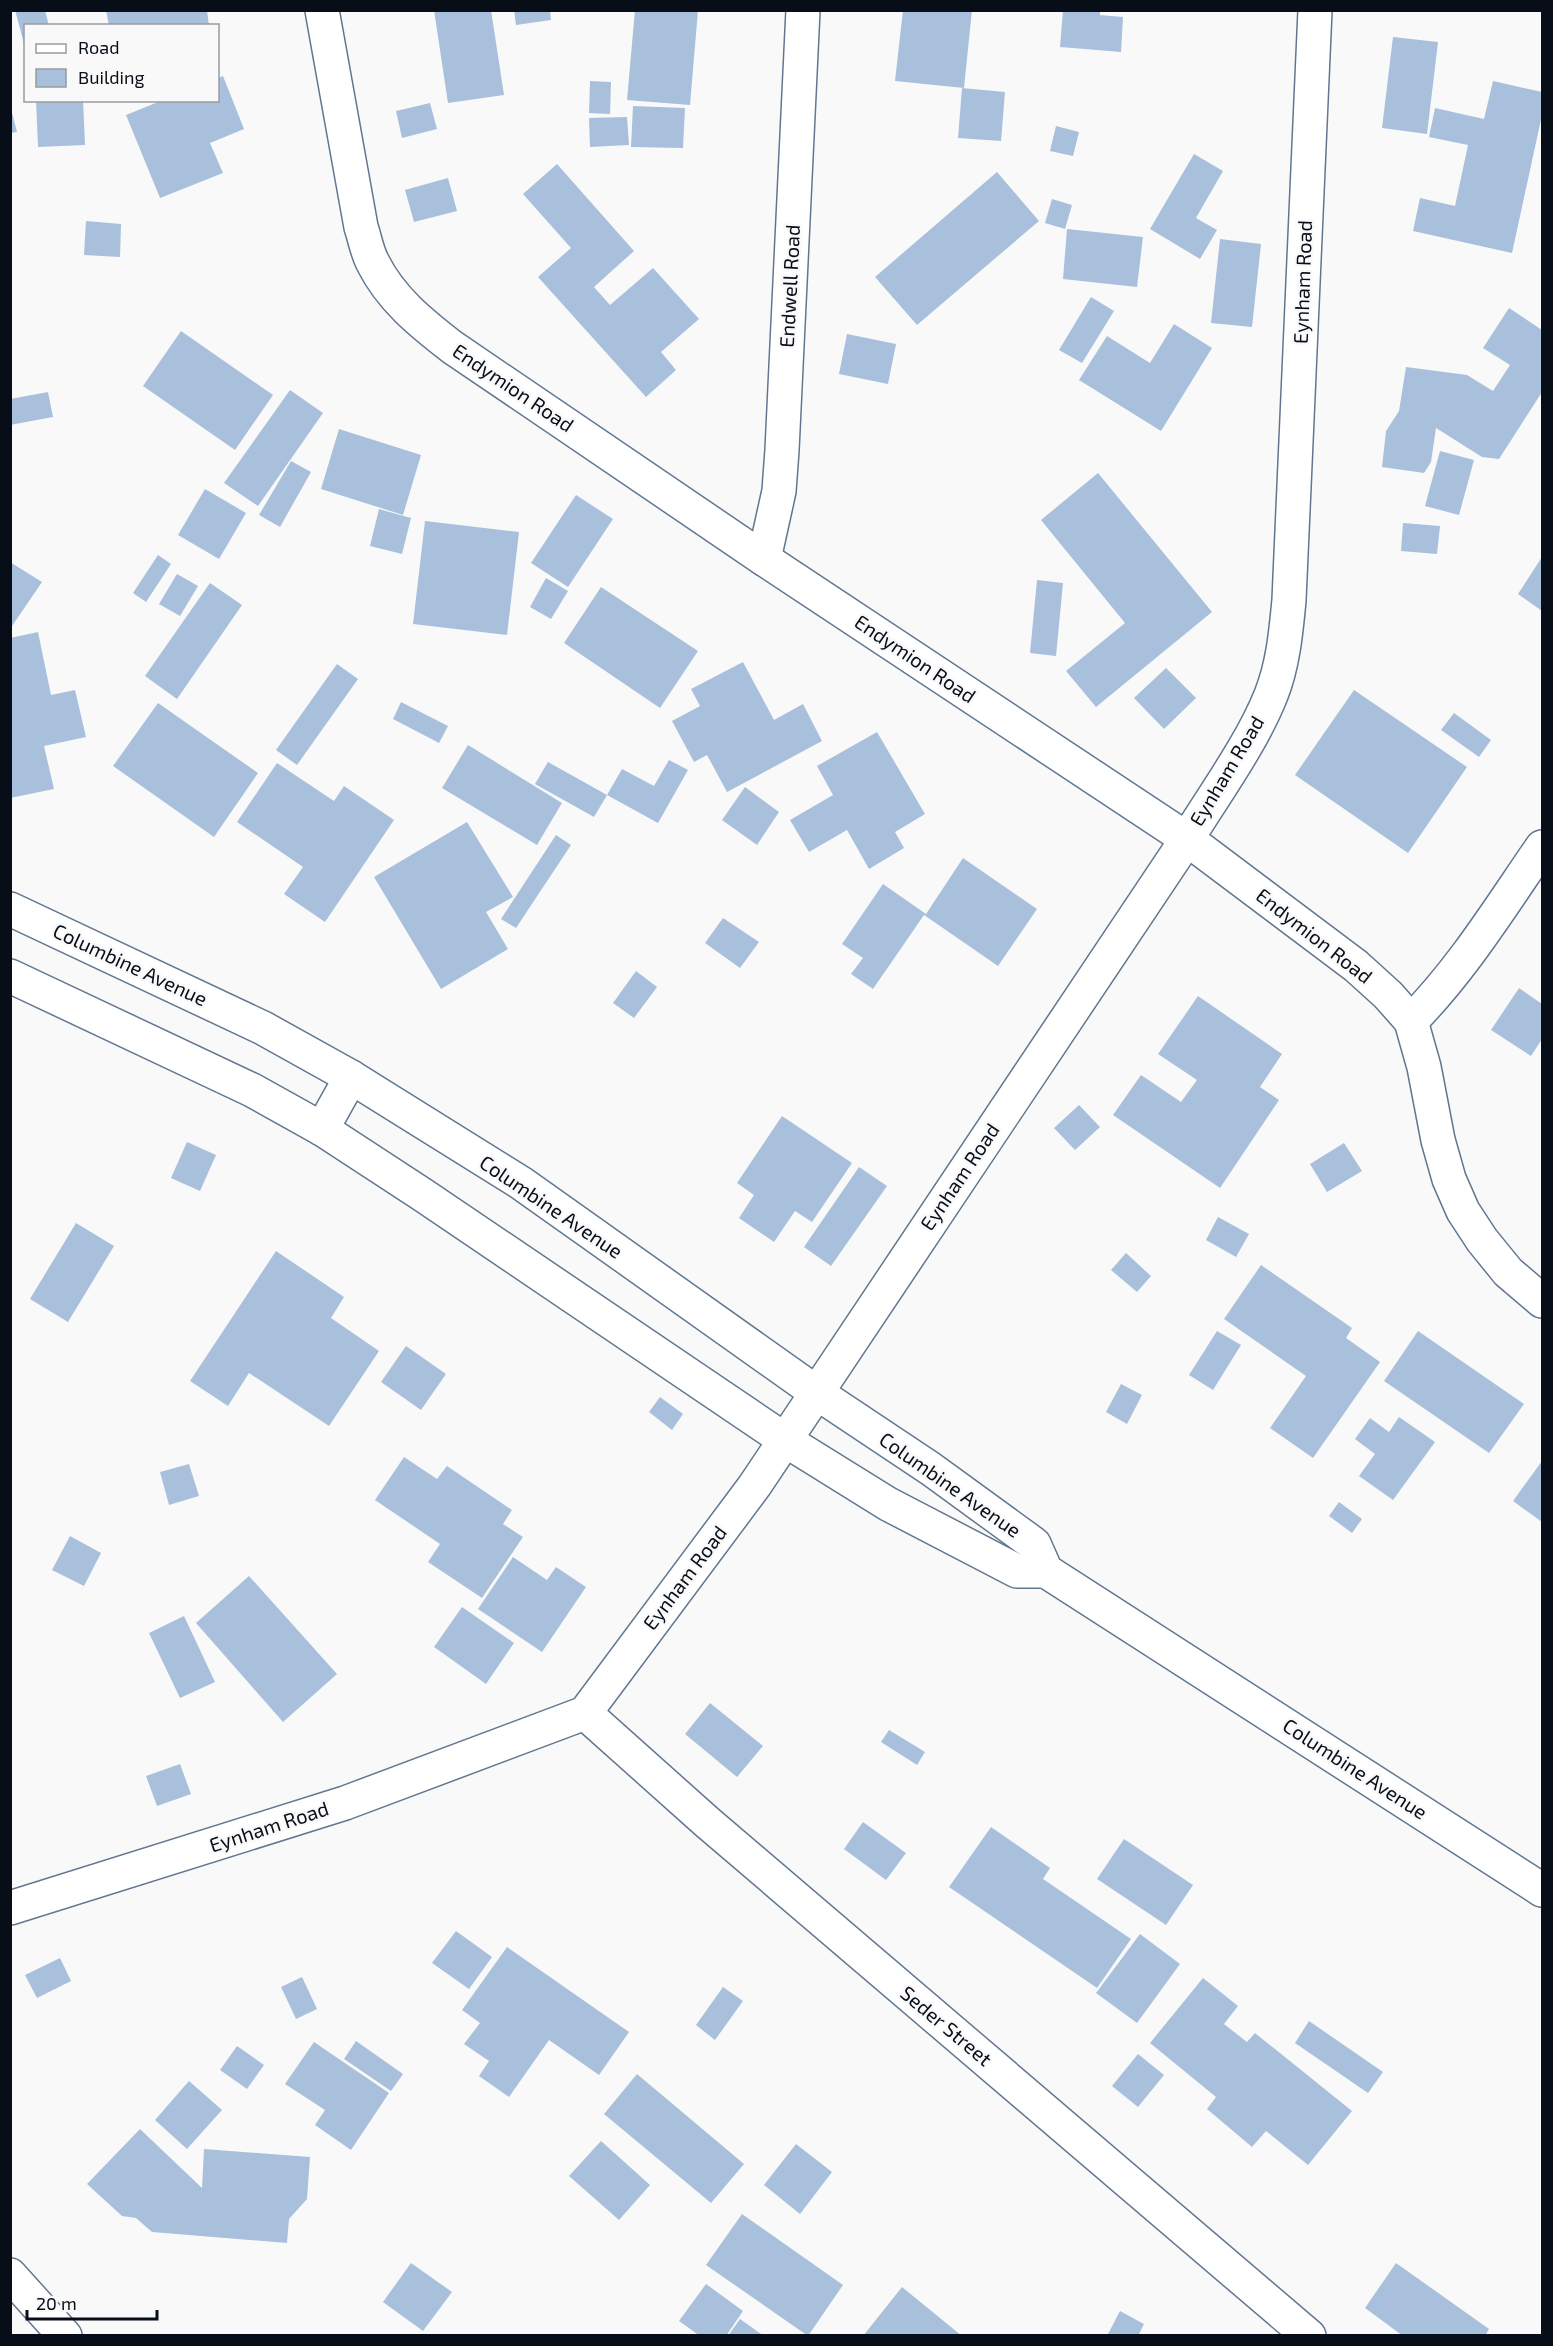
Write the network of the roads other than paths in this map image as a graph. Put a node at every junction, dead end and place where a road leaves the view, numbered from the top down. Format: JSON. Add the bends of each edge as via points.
{"nodes":[{"id":1,"x":322,"y":10,"type":"edge"},
{"id":2,"x":803,"y":10,"type":"edge"},
{"id":3,"x":1315,"y":10,"type":"edge"},
{"id":4,"x":764,"y":559,"type":"junction"},
{"id":5,"x":1187,"y":840,"type":"junction"},
{"id":6,"x":1542,"y":847,"type":"edge"},
{"id":7,"x":10,"y":909,"type":"edge"},
{"id":8,"x":10,"y":976,"type":"edge"},
{"id":9,"x":1411,"y":1021,"type":"junction"},
{"id":10,"x":351,"y":1077,"type":"junction"},
{"id":11,"x":322,"y":1129,"type":"junction"},
{"id":12,"x":1542,"y":1301,"type":"edge"},
{"id":13,"x":817,"y":1393,"type":"junction"},
{"id":14,"x":785,"y":1440,"type":"junction"},
{"id":15,"x":1046,"y":1571,"type":"junction"},
{"id":16,"x":585,"y":1713,"type":"junction"},
{"id":17,"x":1542,"y":1890,"type":"edge"},
{"id":18,"x":10,"y":1908,"type":"edge"},
{"id":19,"x":10,"y":2275,"type":"edge"},
{"id":20,"x":64,"y":2336,"type":"edge"},
{"id":21,"x":1309,"y":2336,"type":"edge"}],
"edges":[{"from":1,"to":4,"type":"street","name":"Endymion Road","via":[[361,227],[372,262],[394,296],[452,347]]},
{"from":2,"to":4,"type":"street","name":"Endwell Road","via":[[782,450],[779,491]]},
{"from":3,"to":5,"type":"street","name":"Eynham Road","via":[[1285,637],[1271,696]]},
{"from":4,"to":5,"type":"street","name":"Endymion Road"},
{"from":5,"to":9,"type":"street","name":"Endymion Road","via":[[1356,966]]},
{"from":5,"to":13,"type":"street","name":"Eynham Road"},
{"from":6,"to":9,"type":"street","via":[[1459,966]]},
{"from":7,"to":10,"type":"street","name":"Columbine Avenue","via":[[263,1028]]},
{"from":8,"to":11,"type":"street","name":"Columbine Avenue","via":[[252,1090]]},
{"from":9,"to":12,"type":"street","name":"Endymion Road","via":[[1425,1067],[1438,1140],[1463,1211],[1508,1272]]},
{"from":10,"to":11,"type":"street"},
{"from":10,"to":13,"type":"street","name":"Columbine Avenue","via":[[521,1183]]},
{"from":11,"to":14,"type":"street","name":"Columbine Avenue"},
{"from":13,"to":14,"type":"street","name":"Eynham Road"},
{"from":13,"to":15,"type":"street","name":"Columbine Avenue","via":[[1034,1544]]},
{"from":14,"to":15,"type":"street","name":"Columbine Avenue","via":[[888,1504],[1017,1571]]},
{"from":14,"to":16,"type":"street","name":"Eynham Road"},
{"from":15,"to":17,"type":"street","name":"Columbine Avenue"},
{"from":16,"to":18,"type":"street","name":"Eynham Road","via":[[345,1803]]},
{"from":16,"to":21,"type":"street","name":"Seder Street","via":[[707,1822]]},
{"from":19,"to":20,"type":"street"}]}
